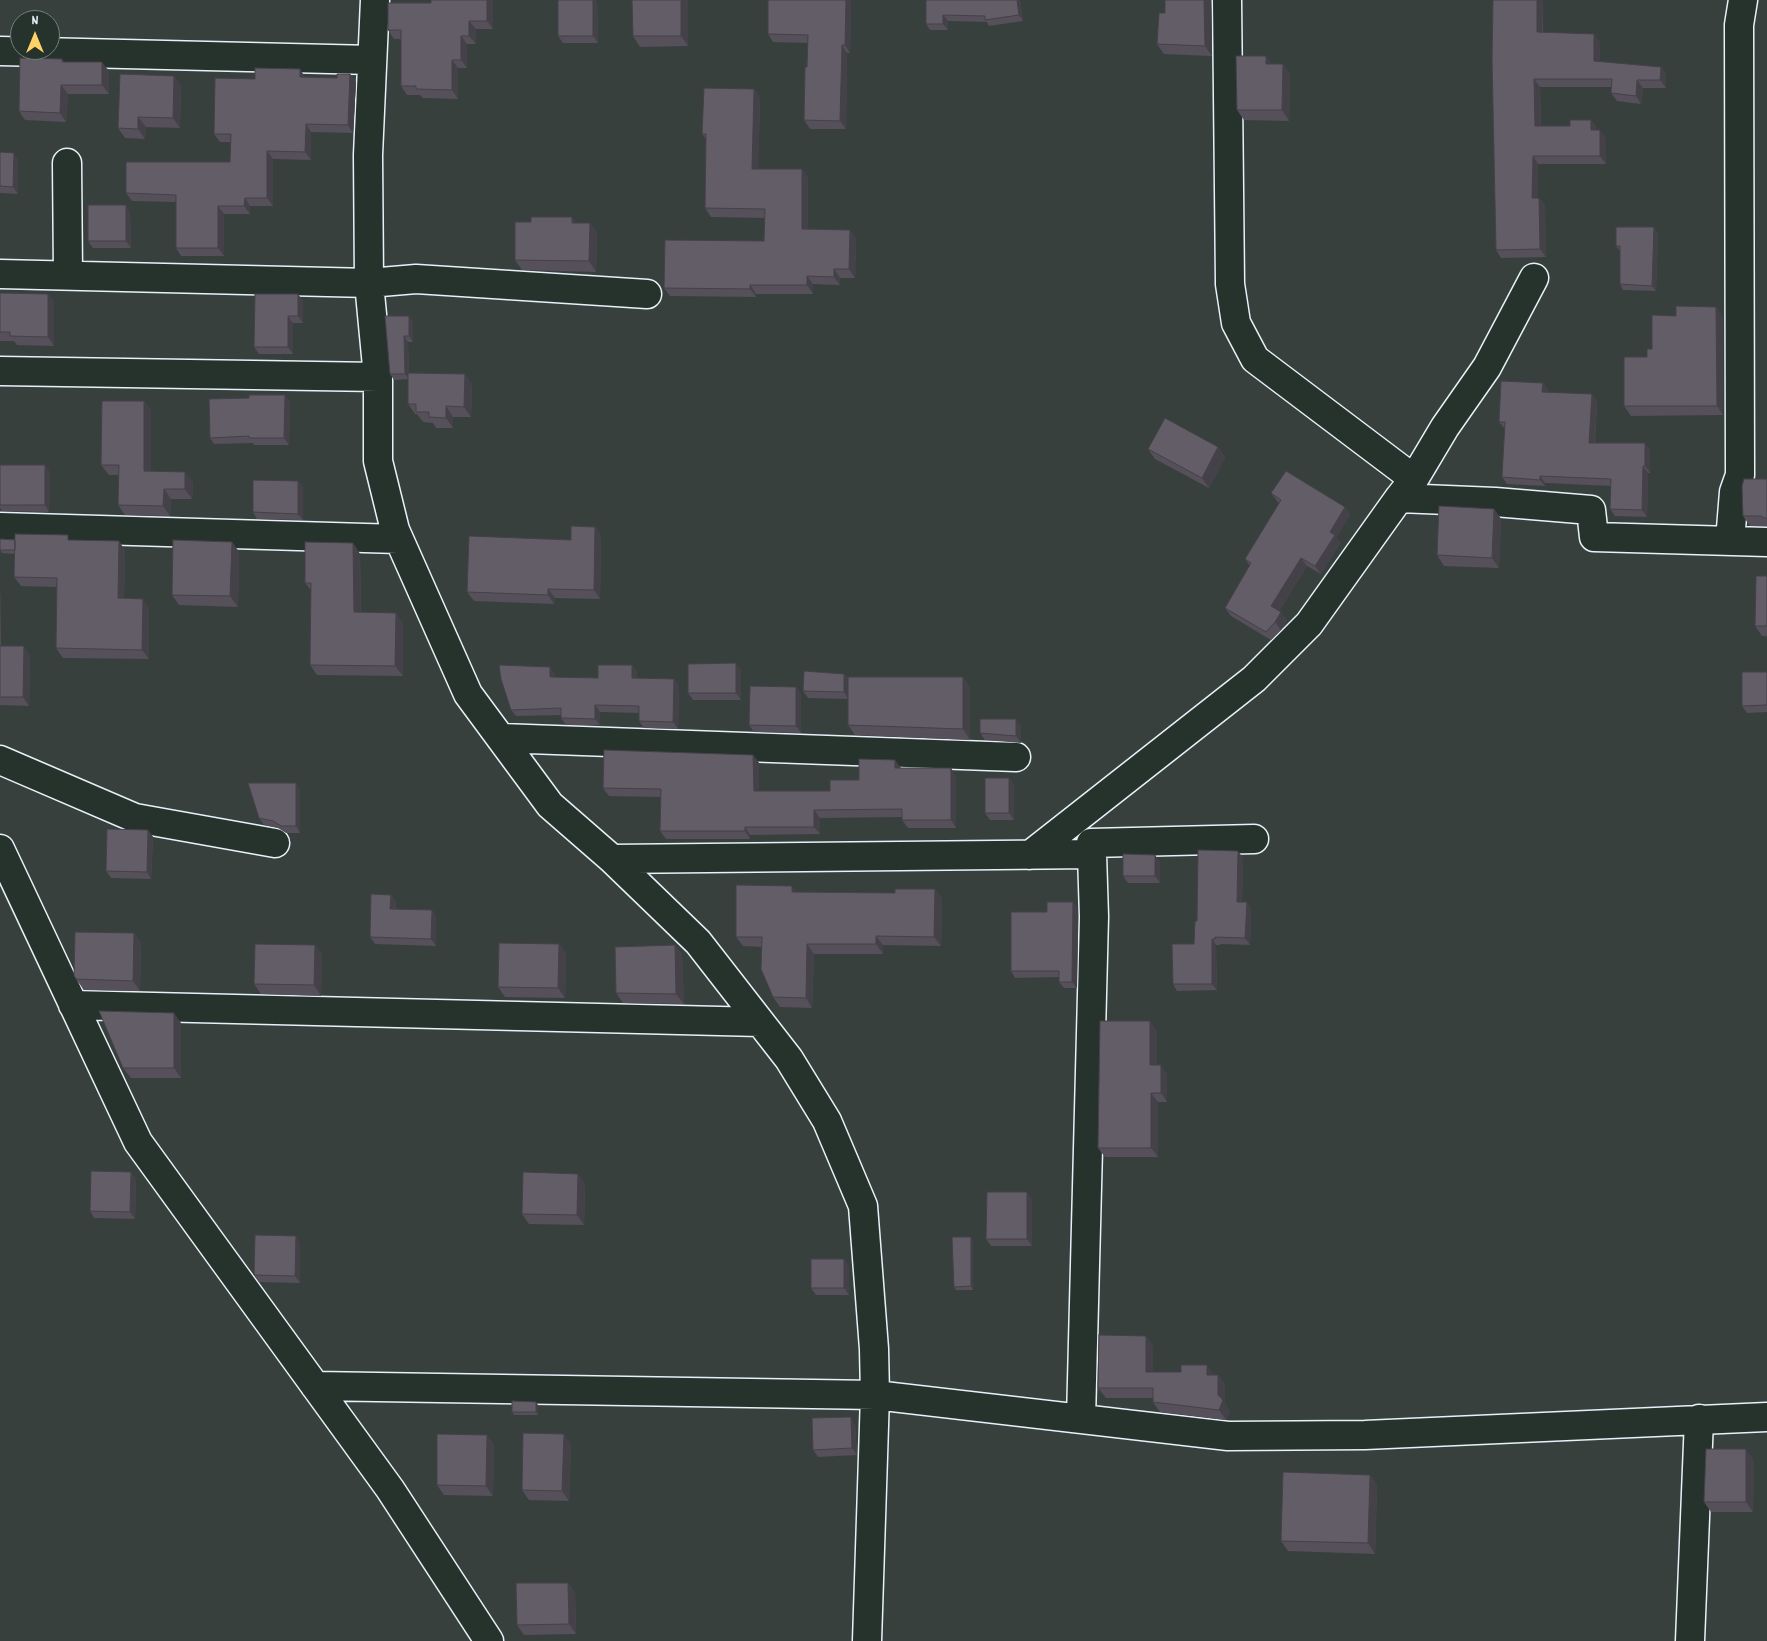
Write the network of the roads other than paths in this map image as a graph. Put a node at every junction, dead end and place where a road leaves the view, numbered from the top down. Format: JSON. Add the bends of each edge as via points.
{"nodes":[{"id":1,"x":375,"y":0,"type":"edge"},
{"id":2,"x":1227,"y":0,"type":"edge"},
{"id":3,"x":1743,"y":0,"type":"edge"},
{"id":4,"x":0,"y":51,"type":"edge"},
{"id":5,"x":372,"y":60,"type":"junction"},
{"id":6,"x":67,"y":163,"type":"dead end"},
{"id":7,"x":0,"y":274,"type":"edge"},
{"id":8,"x":68,"y":275,"type":"junction"},
{"id":9,"x":1534,"y":278,"type":"dead end"},
{"id":10,"x":369,"y":282,"type":"junction"},
{"id":11,"x":647,"y":294,"type":"dead end"},
{"id":12,"x":0,"y":371,"type":"edge"},
{"id":13,"x":378,"y":377,"type":"junction"},
{"id":14,"x":1406,"y":489,"type":"junction"},
{"id":15,"x":0,"y":527,"type":"edge"},
{"id":16,"x":398,"y":538,"type":"junction"},
{"id":17,"x":1730,"y":541,"type":"junction"},
{"id":18,"x":1767,"y":542,"type":"edge"},
{"id":19,"x":500,"y":738,"type":"junction"},
{"id":20,"x":1016,"y":757,"type":"dead end"},
{"id":21,"x":0,"y":760,"type":"edge"},
{"id":22,"x":1254,"y":839,"type":"dead end"},
{"id":23,"x":275,"y":843,"type":"dead end"},
{"id":24,"x":0,"y":849,"type":"edge"},
{"id":25,"x":1092,"y":854,"type":"junction"},
{"id":26,"x":1030,"y":855,"type":"junction"},
{"id":27,"x":612,"y":859,"type":"junction"},
{"id":28,"x":74,"y":1005,"type":"junction"},
{"id":29,"x":760,"y":1022,"type":"junction"},
{"id":30,"x":315,"y":1386,"type":"junction"},
{"id":31,"x":875,"y":1395,"type":"junction"},
{"id":32,"x":1767,"y":1417,"type":"edge"},
{"id":33,"x":1081,"y":1419,"type":"junction"},
{"id":34,"x":1698,"y":1419,"type":"junction"},
{"id":35,"x":489,"y":1641,"type":"edge"},
{"id":36,"x":867,"y":1641,"type":"edge"},
{"id":37,"x":1690,"y":1641,"type":"edge"}],
"edges":[{"from":1,"to":5,"type":"street"},
{"from":2,"to":14,"type":"street","via":[[1230,284],[1236,323],[1255,359]]},
{"from":3,"to":17,"type":"street","via":[[1739,26],[1740,475],[1734,492]]},
{"from":4,"to":5,"type":"street"},
{"from":5,"to":10,"type":"street","via":[[368,155]]},
{"from":6,"to":8,"type":"street"},
{"from":7,"to":8,"type":"street"},
{"from":8,"to":10,"type":"street"},
{"from":9,"to":14,"type":"street","via":[[1487,367]]},
{"from":10,"to":11,"type":"street","via":[[416,279]]},
{"from":10,"to":13,"type":"street"},
{"from":12,"to":13,"type":"street"},
{"from":13,"to":16,"type":"street","via":[[378,461]]},
{"from":14,"to":17,"type":"street","via":[[1495,502],[1591,510],[1594,537]]},
{"from":14,"to":26,"type":"street","via":[[1309,624],[1254,679]]},
{"from":15,"to":16,"type":"street"},
{"from":16,"to":19,"type":"street","via":[[468,694]]},
{"from":17,"to":18,"type":"street"},
{"from":19,"to":20,"type":"street"},
{"from":19,"to":27,"type":"street","via":[[550,804]]},
{"from":21,"to":23,"type":"street","via":[[135,818]]},
{"from":22,"to":25,"type":"street","via":[[1091,843]]},
{"from":24,"to":28,"type":"street"},
{"from":25,"to":26,"type":"street"},
{"from":25,"to":33,"type":"street","via":[[1094,916]]},
{"from":26,"to":27,"type":"street"},
{"from":27,"to":29,"type":"street","via":[[698,942]]},
{"from":28,"to":29,"type":"street"},
{"from":28,"to":30,"type":"street","via":[[138,1142]]},
{"from":29,"to":31,"type":"street","via":[[789,1059],[827,1121],[863,1206]]},
{"from":30,"to":31,"type":"street"},
{"from":30,"to":35,"type":"street","via":[[390,1489]]},
{"from":31,"to":33,"type":"street"},
{"from":31,"to":36,"type":"street"},
{"from":32,"to":34,"type":"street"},
{"from":33,"to":34,"type":"street","via":[[1228,1436],[1365,1435]]},
{"from":34,"to":37,"type":"street"}]}
